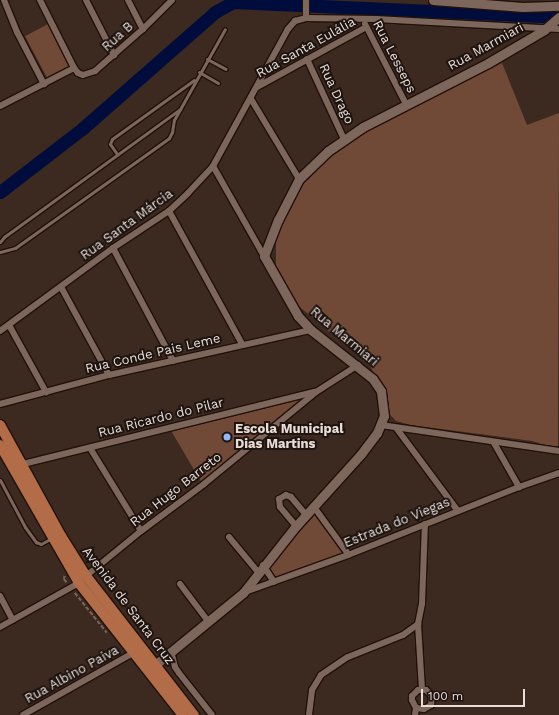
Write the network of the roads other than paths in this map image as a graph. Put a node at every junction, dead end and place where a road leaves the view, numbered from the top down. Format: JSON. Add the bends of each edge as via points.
{"nodes":[{"id":1,"x":4,"y":0,"type":"edge"},
{"id":2,"x":40,"y":0,"type":"edge"},
{"id":3,"x":86,"y":0,"type":"edge"},
{"id":4,"x":128,"y":0,"type":"edge"},
{"id":5,"x":172,"y":0,"type":"edge"},
{"id":6,"x":306,"y":0,"type":"edge"},
{"id":7,"x":433,"y":0,"type":"edge"},
{"id":8,"x":513,"y":0,"type":"edge"},
{"id":9,"x":559,"y":6,"type":"edge"},
{"id":10,"x":523,"y":7,"type":"junction"},
{"id":11,"x":3,"y":11,"type":"edge"},
{"id":12,"x":306,"y":15,"type":"junction"},
{"id":13,"x":559,"y":17,"type":"edge"},
{"id":14,"x":362,"y":19,"type":"junction"},
{"id":15,"x":366,"y":27,"type":"junction"},
{"id":16,"x":143,"y":29,"type":"junction"},
{"id":17,"x":225,"y":29,"type":"dead end"},
{"id":18,"x":546,"y":29,"type":"junction"},
{"id":19,"x":559,"y":29,"type":"edge"},
{"id":20,"x":114,"y":55,"type":"junction"},
{"id":21,"x":207,"y":59,"type":"junction"},
{"id":22,"x":307,"y":59,"type":"junction"},
{"id":23,"x":74,"y":68,"type":"junction"},
{"id":24,"x":226,"y":70,"type":"dead end"},
{"id":25,"x":199,"y":72,"type":"junction"},
{"id":26,"x":196,"y":79,"type":"junction"},
{"id":27,"x":218,"y":83,"type":"dead end"},
{"id":28,"x":44,"y":84,"type":"junction"},
{"id":29,"x":257,"y":87,"type":"junction"},
{"id":30,"x":251,"y":98,"type":"junction"},
{"id":31,"x":406,"y":104,"type":"junction"},
{"id":32,"x":0,"y":106,"type":"edge"},
{"id":33,"x":182,"y":107,"type":"junction"},
{"id":34,"x":344,"y":139,"type":"junction"},
{"id":35,"x":117,"y":154,"type":"junction"},
{"id":36,"x":213,"y":166,"type":"junction"},
{"id":37,"x":299,"y":179,"type":"junction"},
{"id":38,"x":169,"y":211,"type":"junction"},
{"id":39,"x":0,"y":242,"type":"edge"},
{"id":40,"x":113,"y":248,"type":"junction"},
{"id":41,"x":1,"y":250,"type":"edge"},
{"id":42,"x":264,"y":256,"type":"junction"},
{"id":43,"x":61,"y":286,"type":"junction"},
{"id":44,"x":9,"y":325,"type":"junction"},
{"id":45,"x":311,"y":330,"type":"junction"},
{"id":46,"x":0,"y":331,"type":"edge"},
{"id":47,"x":242,"y":344,"type":"junction"},
{"id":48,"x":173,"y":360,"type":"junction"},
{"id":49,"x":358,"y":365,"type":"junction"},
{"id":50,"x":109,"y":375,"type":"junction"},
{"id":51,"x":46,"y":392,"type":"junction"},
{"id":52,"x":316,"y":392,"type":"junction"},
{"id":53,"x":0,"y":404,"type":"edge"},
{"id":54,"x":0,"y":425,"type":"edge"},
{"id":55,"x":380,"y":425,"type":"junction"},
{"id":56,"x":397,"y":429,"type":"junction"},
{"id":57,"x":494,"y":443,"type":"junction"},
{"id":58,"x":0,"y":445,"type":"edge"},
{"id":59,"x":90,"y":448,"type":"junction"},
{"id":60,"x":559,"y":451,"type":"edge"},
{"id":61,"x":17,"y":465,"type":"junction"},
{"id":62,"x":559,"y":473,"type":"edge"},
{"id":63,"x":0,"y":480,"type":"edge"},
{"id":64,"x":519,"y":487,"type":"junction"},
{"id":65,"x":314,"y":507,"type":"junction"},
{"id":66,"x":458,"y":511,"type":"junction"},
{"id":67,"x":306,"y":514,"type":"junction"},
{"id":68,"x":425,"y":524,"type":"junction"},
{"id":69,"x":296,"y":526,"type":"junction"},
{"id":70,"x":141,"y":531,"type":"junction"},
{"id":71,"x":228,"y":537,"type":"dead end"},
{"id":72,"x":53,"y":538,"type":"junction"},
{"id":73,"x":349,"y":555,"type":"junction"},
{"id":74,"x":261,"y":569,"type":"junction"},
{"id":75,"x":82,"y":579,"type":"junction"},
{"id":76,"x":274,"y":582,"type":"junction"},
{"id":77,"x":180,"y":584,"type":"dead end"},
{"id":78,"x":243,"y":593,"type":"junction"},
{"id":79,"x":0,"y":596,"type":"edge"},
{"id":80,"x":14,"y":620,"type":"junction"},
{"id":81,"x":208,"y":621,"type":"junction"},
{"id":82,"x":418,"y":624,"type":"junction"},
{"id":83,"x":0,"y":627,"type":"edge"},
{"id":84,"x":171,"y":651,"type":"junction"},
{"id":85,"x":133,"y":653,"type":"junction"},
{"id":86,"x":152,"y":668,"type":"junction"},
{"id":87,"x":422,"y":689,"type":"junction"},
{"id":88,"x":416,"y":708,"type":"junction"},
{"id":89,"x":23,"y":715,"type":"edge"},
{"id":90,"x":183,"y":715,"type":"edge"},
{"id":91,"x":194,"y":715,"type":"edge"},
{"id":92,"x":212,"y":715,"type":"edge"},
{"id":93,"x":309,"y":715,"type":"edge"},
{"id":94,"x":415,"y":715,"type":"edge"}],
"edges":[{"from":1,"to":11,"type":"street"},
{"from":2,"to":23,"type":"street"},
{"from":3,"to":20,"type":"street"},
{"from":4,"to":16,"type":"street"},
{"from":5,"to":16,"type":"street","name":"Rua B"},
{"from":6,"to":12,"type":"street"},
{"from":7,"to":10,"type":"street"},
{"from":8,"to":10,"type":"street"},
{"from":9,"to":10,"type":"street"},
{"from":11,"to":28,"type":"street"},
{"from":12,"to":14,"type":"street"},
{"from":12,"to":29,"type":"street","name":"Rua Santa Márcia","via":[[295,21],[288,29]]},
{"from":13,"to":18,"type":"street","name":"Rua Marmiari"},
{"from":14,"to":15,"type":"street","name":"Rua Lesseps"},
{"from":14,"to":18,"type":"street"},
{"from":15,"to":22,"type":"street","name":"Rua Santa Eulália"},
{"from":15,"to":31,"type":"street","name":"Rua Lesseps"},
{"from":16,"to":20,"type":"street","name":"Rua B"},
{"from":17,"to":21,"type":"lane"},
{"from":18,"to":19,"type":"street"},
{"from":18,"to":31,"type":"street","name":"Rua Marmiari","via":[[488,63]]},
{"from":20,"to":23,"type":"street","name":"Rua B","via":[[88,74],[78,73]]},
{"from":21,"to":24,"type":"lane"},
{"from":21,"to":25,"type":"lane"},
{"from":22,"to":29,"type":"street","name":"Rua Santa Eulália"},
{"from":22,"to":34,"type":"street","name":"Rua Drago"},
{"from":23,"to":28,"type":"street"},
{"from":25,"to":26,"type":"lane"},
{"from":25,"to":27,"type":"lane"},
{"from":26,"to":33,"type":"lane"},
{"from":26,"to":35,"type":"lane","via":[[112,139],[110,144]]},
{"from":28,"to":32,"type":"street"},
{"from":29,"to":30,"type":"street","name":"Rua Santa Márcia"},
{"from":30,"to":36,"type":"street","name":"Rua Santa Márcia"},
{"from":30,"to":37,"type":"street"},
{"from":31,"to":34,"type":"street","name":"Rua Marmiari"},
{"from":33,"to":35,"type":"lane"},
{"from":33,"to":41,"type":"lane","via":[[174,120],[169,138],[15,248]]},
{"from":34,"to":37,"type":"street","name":"Rua Marmiari"},
{"from":35,"to":39,"type":"lane"},
{"from":36,"to":38,"type":"street","name":"Rua Santa Márcia"},
{"from":36,"to":42,"type":"street"},
{"from":37,"to":42,"type":"street","name":"Rua Marmiari"},
{"from":38,"to":40,"type":"street","name":"Rua Santa Márcia"},
{"from":38,"to":47,"type":"street"},
{"from":40,"to":43,"type":"street","name":"Rua Santa Márcia"},
{"from":40,"to":48,"type":"street"},
{"from":42,"to":45,"type":"street","name":"Rua Marmiari","via":[[292,307]]},
{"from":43,"to":44,"type":"street","name":"Rua Santa Márcia"},
{"from":43,"to":50,"type":"street"},
{"from":44,"to":46,"type":"street","name":"Rua Santa Márcia"},
{"from":44,"to":51,"type":"street"},
{"from":45,"to":47,"type":"street","name":"Rua Conde Pais Leme"},
{"from":45,"to":49,"type":"street","name":"Rua Marmiari"},
{"from":47,"to":48,"type":"street","name":"Rua Conde Pais Leme"},
{"from":48,"to":50,"type":"street","name":"Rua Conde Pais Leme"},
{"from":49,"to":52,"type":"street","name":"Rua Hugo Barreto"},
{"from":49,"to":55,"type":"street","name":"Rua Marmiari","via":[[381,391],[384,409]]},
{"from":50,"to":51,"type":"street","name":"Rua Conde Pais Leme"},
{"from":51,"to":53,"type":"street","name":"Rua Conde Pais Leme"},
{"from":52,"to":59,"type":"street","name":"Rua Ricardo do Pilar"},
{"from":52,"to":70,"type":"street","name":"Rua Hugo Barreto","via":[[204,484]]},
{"from":54,"to":61,"type":"main road","name":"Avenida de Santa Cruz"},
{"from":55,"to":56,"type":"street"},
{"from":55,"to":65,"type":"street","name":"Rua Marmiari","via":[[361,454]]},
{"from":56,"to":57,"type":"street"},
{"from":56,"to":66,"type":"street"},
{"from":57,"to":60,"type":"street","via":[[520,444]]},
{"from":57,"to":64,"type":"street"},
{"from":58,"to":61,"type":"main road","name":"Avenida de Santa Cruz"},
{"from":59,"to":61,"type":"street","name":"Rua Ricardo do Pilar"},
{"from":59,"to":70,"type":"street"},
{"from":61,"to":72,"type":"main road","name":"Avenida de Santa Cruz"},
{"from":61,"to":75,"type":"main road","name":"Avenida de Santa Cruz","via":[[61,536]]},
{"from":62,"to":64,"type":"street","name":"Estrada do Viegas"},
{"from":63,"to":72,"type":"lane","via":[[25,528],[36,542],[41,544]]},
{"from":64,"to":66,"type":"street","name":"Estrada do Viegas"},
{"from":65,"to":67,"type":"street","name":"Rua Marmiari"},
{"from":65,"to":73,"type":"street"},
{"from":66,"to":68,"type":"street","name":"Estrada do Viegas"},
{"from":67,"to":69,"type":"street","name":"Rua Marmiari"},
{"from":67,"to":69,"type":"street","via":[[291,497],[286,495],[279,499],[280,507]]},
{"from":68,"to":73,"type":"street","name":"Estrada do Viegas"},
{"from":68,"to":82,"type":"street","via":[[422,604]]},
{"from":69,"to":74,"type":"street","name":"Rua Marmiari"},
{"from":70,"to":75,"type":"street","name":"Rua Hugo Barreto"},
{"from":71,"to":74,"type":"street"},
{"from":72,"to":75,"type":"main road","name":"Avenida de Santa Cruz"},
{"from":73,"to":76,"type":"street","name":"Estrada do Viegas"},
{"from":74,"to":76,"type":"street"},
{"from":74,"to":78,"type":"street","name":"Rua Marmiari"},
{"from":75,"to":80,"type":"street","name":"Rua Hugo Barreto"},
{"from":75,"to":85,"type":"main road","name":"Avenida de Santa Cruz"},
{"from":75,"to":86,"type":"main road","name":"Avenida de Santa Cruz"},
{"from":76,"to":78,"type":"street","name":"Estrada do Viegas"},
{"from":77,"to":81,"type":"street"},
{"from":78,"to":81,"type":"street","name":"Rua Marmiari"},
{"from":79,"to":80,"type":"street"},
{"from":80,"to":83,"type":"street","name":"Rua Hugo Barreto"},
{"from":81,"to":84,"type":"street","name":"Rua Marmiari"},
{"from":82,"to":87,"type":"street"},
{"from":82,"to":93,"type":"street","via":[[403,635],[348,657],[321,675],[312,690]]},
{"from":84,"to":86,"type":"street","name":"Rua Marmiari"},
{"from":84,"to":92,"type":"street","via":[[175,667]]},
{"from":85,"to":86,"type":"main road","name":"Avenida de Santa Cruz"},
{"from":85,"to":89,"type":"street","name":"Rua Albino Paiva"},
{"from":86,"to":90,"type":"main road","name":"Avenida de Santa Cruz"},
{"from":86,"to":91,"type":"main road","name":"Avenida de Santa Cruz"},
{"from":87,"to":88,"type":"street","via":[[412,696]]},
{"from":87,"to":88,"type":"street","via":[[430,693],[432,701],[428,708]]},
{"from":88,"to":94,"type":"street"}]}
